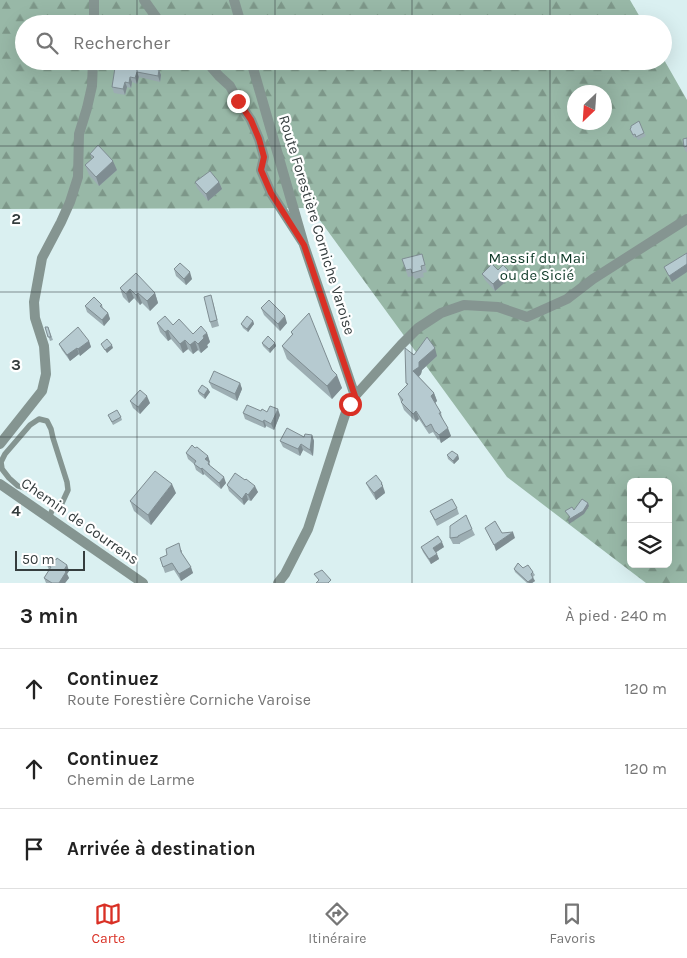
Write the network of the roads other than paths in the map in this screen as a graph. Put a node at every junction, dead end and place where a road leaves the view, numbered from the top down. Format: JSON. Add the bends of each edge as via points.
{"nodes":[{"id":1,"x":94,"y":0,"type":"edge"},
{"id":2,"x":144,"y":0,"type":"edge"},
{"id":3,"x":234,"y":0,"type":"edge"},
{"id":4,"x":94,"y":15,"type":"edge"},
{"id":5,"x":155,"y":15,"type":"edge"},
{"id":6,"x":238,"y":15,"type":"edge"},
{"id":7,"x":93,"y":70,"type":"edge"},
{"id":8,"x":214,"y":70,"type":"edge"},
{"id":9,"x":254,"y":70,"type":"edge"},
{"id":10,"x":687,"y":219,"type":"edge"},
{"id":11,"x":304,"y":245,"type":"junction"},
{"id":12,"x":355,"y":396,"type":"junction"},
{"id":13,"x":0,"y":444,"type":"edge"},
{"id":14,"x":0,"y":484,"type":"edge"},
{"id":15,"x":51,"y":513,"type":"junction"},
{"id":16,"x":143,"y":583,"type":"edge"},
{"id":17,"x":278,"y":583,"type":"edge"}],
"edges":[{"from":1,"to":4,"type":"street"},
{"from":2,"to":5,"type":"street"},
{"from":3,"to":6,"type":"street"},
{"from":7,"to":13,"type":"street","via":[[80,134],[78,177],[70,202],[42,258],[34,302],[35,318],[44,346],[46,374],[42,391]]},
{"from":8,"to":11,"type":"street","via":[[230,86],[251,120],[264,157],[261,170],[271,193]]},
{"from":9,"to":11,"type":"street","name":"Route Forestière Corniche Varoise"},
{"from":10,"to":12,"type":"street","via":[[592,279],[567,299],[527,317],[498,307],[464,304],[441,313],[418,328]]},
{"from":11,"to":12,"type":"street","name":"Route Forestière Corniche Varoise"},
{"from":12,"to":17,"type":"street","via":[[346,412],[308,529]]},
{"from":14,"to":15,"type":"street","name":"Chemin de Courrens"},
{"from":15,"to":15,"type":"lane","via":[[50,502],[40,493],[18,486],[2,469],[1,462],[30,424],[39,420],[47,421],[52,429],[67,482],[68,490],[62,503]]},
{"from":15,"to":16,"type":"street","name":"Chemin de Courrens"}]}
